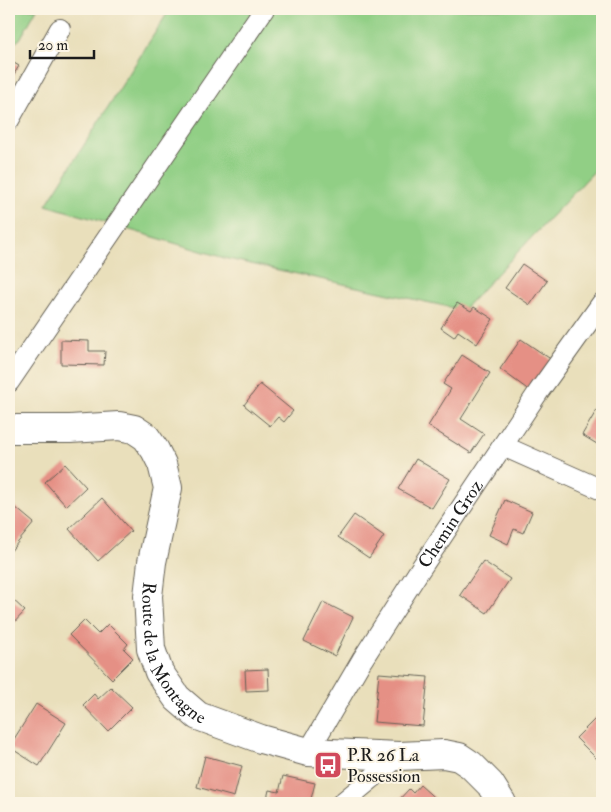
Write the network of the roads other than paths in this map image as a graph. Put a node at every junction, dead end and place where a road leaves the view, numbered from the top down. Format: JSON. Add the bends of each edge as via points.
{"nodes":[{"id":1,"x":264,"y":9,"type":"edge"},
{"id":2,"x":60,"y":29,"type":"dead end"},
{"id":3,"x":9,"y":120,"type":"edge"},
{"id":4,"x":602,"y":303,"type":"edge"},
{"id":5,"x":9,"y":382,"type":"edge"},
{"id":6,"x":9,"y":429,"type":"edge"},
{"id":7,"x":502,"y":446,"type":"junction"},
{"id":8,"x":602,"y":490,"type":"edge"},
{"id":9,"x":308,"y":752,"type":"junction"},
{"id":10,"x":400,"y":756,"type":"junction"},
{"id":11,"x":342,"y":803,"type":"edge"},
{"id":12,"x":502,"y":803,"type":"edge"}],
"edges":[{"from":1,"to":5,"type":"street"},
{"from":2,"to":3,"type":"street"},
{"from":4,"to":7,"type":"street","name":"Chemin Groz"},
{"from":6,"to":9,"type":"main road","name":"Route de la Montagne","via":[[119,426],[134,429],[146,437],[162,464],[168,488],[148,596],[151,648],[159,672],[177,698],[198,716]]},
{"from":7,"to":8,"type":"street"},
{"from":7,"to":9,"type":"street","name":"Chemin Groz","via":[[367,652]]},
{"from":9,"to":10,"type":"main road","name":"Route de la Montagne"},
{"from":10,"to":11,"type":"street"},
{"from":10,"to":12,"type":"main road","name":"Route de la Montagne","via":[[444,754],[459,757],[490,784]]}]}
